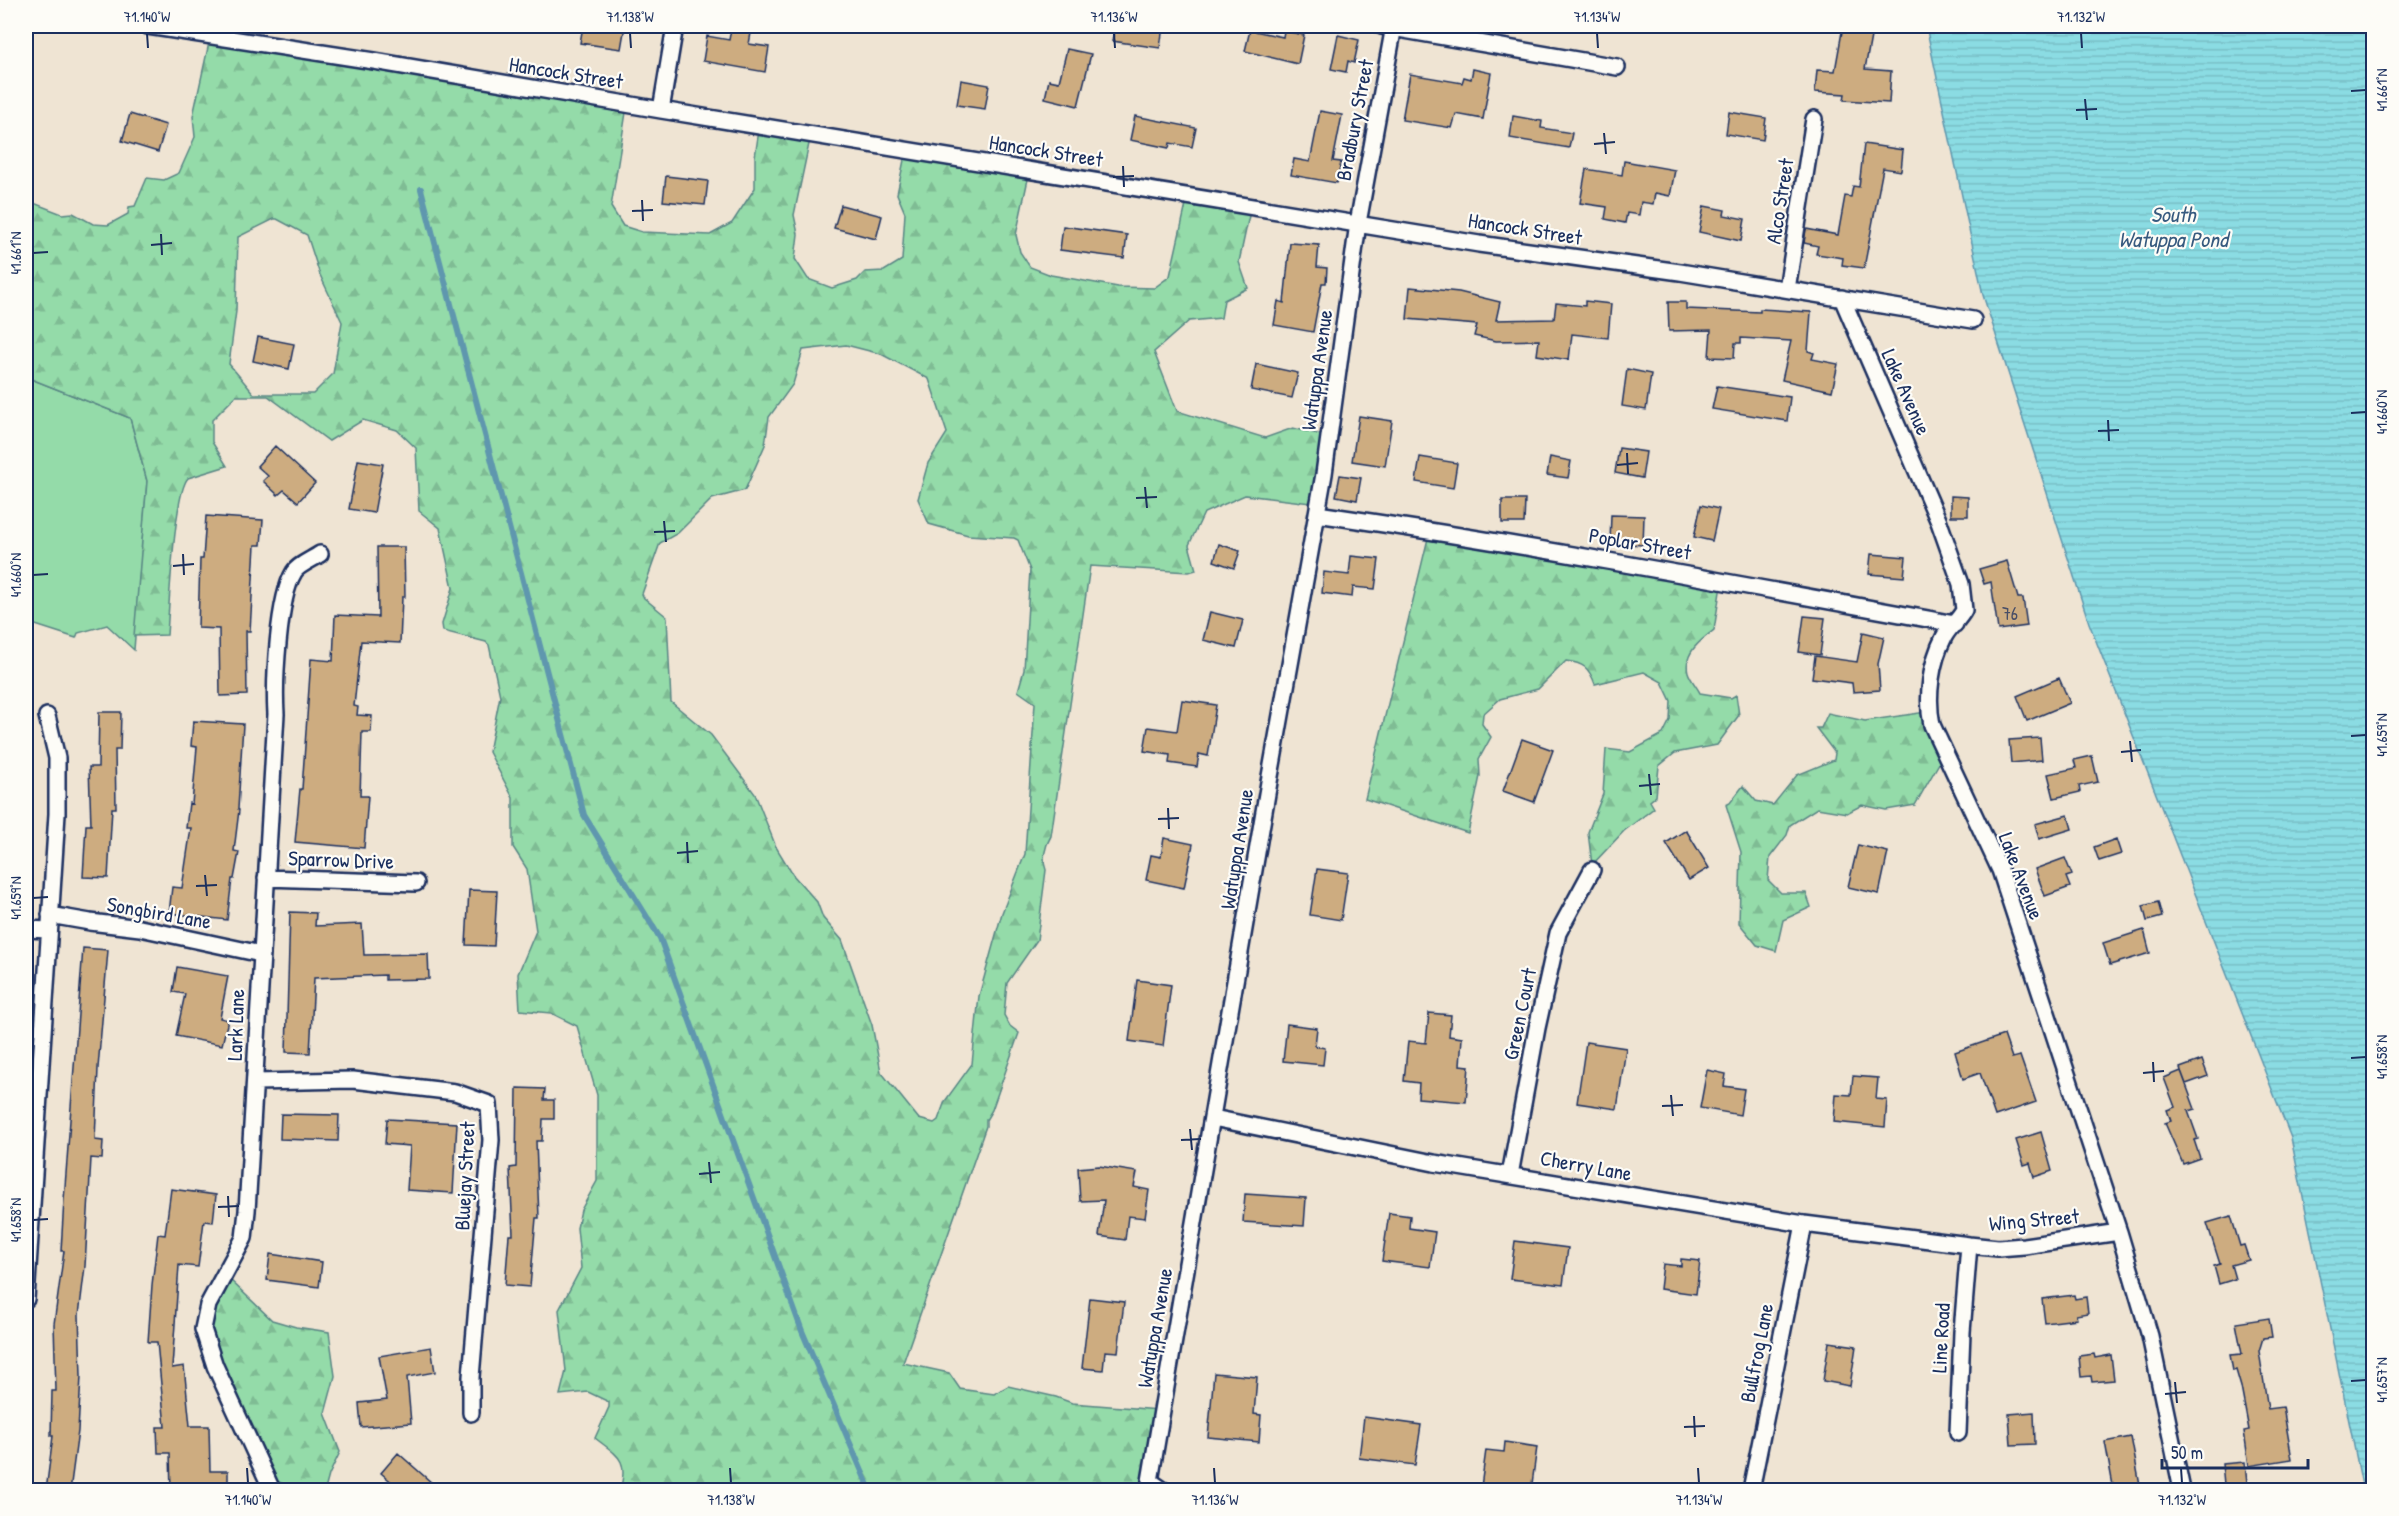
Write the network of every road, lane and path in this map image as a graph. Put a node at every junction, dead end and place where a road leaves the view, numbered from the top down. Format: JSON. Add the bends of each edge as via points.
{"nodes":[{"id":1,"x":148,"y":26,"type":"edge"},
{"id":2,"x":675,"y":26,"type":"edge"},
{"id":3,"x":1390,"y":26,"type":"edge"},
{"id":4,"x":1617,"y":68,"type":"dead end"},
{"id":5,"x":661,"y":110,"type":"junction"},
{"id":6,"x":1814,"y":119,"type":"dead end"},
{"id":7,"x":1358,"y":223,"type":"junction"},
{"id":8,"x":1787,"y":289,"type":"junction"},
{"id":9,"x":1842,"y":298,"type":"junction"},
{"id":10,"x":1973,"y":320,"type":"dead end"},
{"id":11,"x":1317,"y":514,"type":"junction"},
{"id":12,"x":320,"y":554,"type":"dead end"},
{"id":13,"x":1955,"y":624,"type":"junction"},
{"id":14,"x":47,"y":716,"type":"dead end"},
{"id":15,"x":1592,"y":870,"type":"dead end"},
{"id":16,"x":266,"y":878,"type":"junction"},
{"id":17,"x":416,"y":883,"type":"dead end"},
{"id":18,"x":50,"y":922,"type":"junction"},
{"id":19,"x":26,"y":929,"type":"edge"},
{"id":20,"x":261,"y":954,"type":"junction"},
{"id":21,"x":255,"y":1082,"type":"junction"},
{"id":22,"x":1213,"y":1118,"type":"junction"},
{"id":23,"x":30,"y":1159,"type":"edge"},
{"id":24,"x":1510,"y":1175,"type":"junction"},
{"id":25,"x":1804,"y":1224,"type":"junction"},
{"id":26,"x":2119,"y":1232,"type":"junction"},
{"id":27,"x":1961,"y":1244,"type":"junction"},
{"id":28,"x":26,"y":1299,"type":"edge"},
{"id":29,"x":471,"y":1413,"type":"dead end"},
{"id":30,"x":1958,"y":1433,"type":"dead end"},
{"id":31,"x":272,"y":1491,"type":"edge"},
{"id":32,"x":1163,"y":1491,"type":"edge"},
{"id":33,"x":1751,"y":1491,"type":"edge"},
{"id":34,"x":2182,"y":1491,"type":"edge"}],
"edges":[{"from":1,"to":5,"type":"street","name":"Hancock Street"},
{"from":2,"to":5,"type":"street"},
{"from":3,"to":4,"type":"street"},
{"from":3,"to":7,"type":"street","name":"Bradbury Street"},
{"from":5,"to":7,"type":"street","name":"Hancock Street"},
{"from":6,"to":8,"type":"street","name":"Alco Street"},
{"from":7,"to":8,"type":"street","name":"Hancock Street"},
{"from":7,"to":11,"type":"street","name":"Watuppa Avenue"},
{"from":8,"to":9,"type":"street","name":"Hancock Street"},
{"from":9,"to":10,"type":"street","name":"Hancock Street"},
{"from":9,"to":13,"type":"street","name":"Lake Avenue","via":[[1954,562],[1965,606]]},
{"from":11,"to":13,"type":"street","name":"Poplar Street","via":[[1624,562]]},
{"from":11,"to":22,"type":"street","name":"Watuppa Avenue"},
{"from":12,"to":16,"type":"street","name":"Lark Lane","via":[[294,570],[283,601]]},
{"from":13,"to":26,"type":"street","name":"Lake Avenue","via":[[1945,635],[1932,677],[1932,725],[2000,870]]},
{"from":14,"to":18,"type":"street","via":[[57,758]]},
{"from":15,"to":24,"type":"street","name":"Green Court","via":[[1558,933]]},
{"from":16,"to":17,"type":"street","name":"Sparrow Drive"},
{"from":16,"to":20,"type":"street","name":"Lark Lane"},
{"from":18,"to":19,"type":"street","name":"Songbird Lane"},
{"from":18,"to":20,"type":"street","name":"Songbird Lane","via":[[140,928]]},
{"from":18,"to":23,"type":"street"},
{"from":20,"to":21,"type":"street","name":"Lark Lane"},
{"from":21,"to":29,"type":"street","name":"Bluejay Street","via":[[353,1080],[455,1092],[489,1104],[491,1140]]},
{"from":21,"to":31,"type":"street","name":"Lark Lane","via":[[244,1238],[208,1305],[203,1329],[215,1366]]},
{"from":22,"to":24,"type":"street","name":"Cherry Lane"},
{"from":22,"to":32,"type":"street","name":"Watuppa Avenue","via":[[1150,1481]]},
{"from":23,"to":28,"type":"street"},
{"from":24,"to":25,"type":"street","name":"Cherry Lane"},
{"from":25,"to":27,"type":"street","name":"Cherry Lane"},
{"from":25,"to":33,"type":"street","name":"Bullfrog Lane"},
{"from":26,"to":27,"type":"street","name":"Wing Street","via":[[1998,1248]]},
{"from":26,"to":34,"type":"street","name":"Lake Avenue","via":[[2150,1336]]},
{"from":27,"to":30,"type":"street","name":"Line Road"}]}
